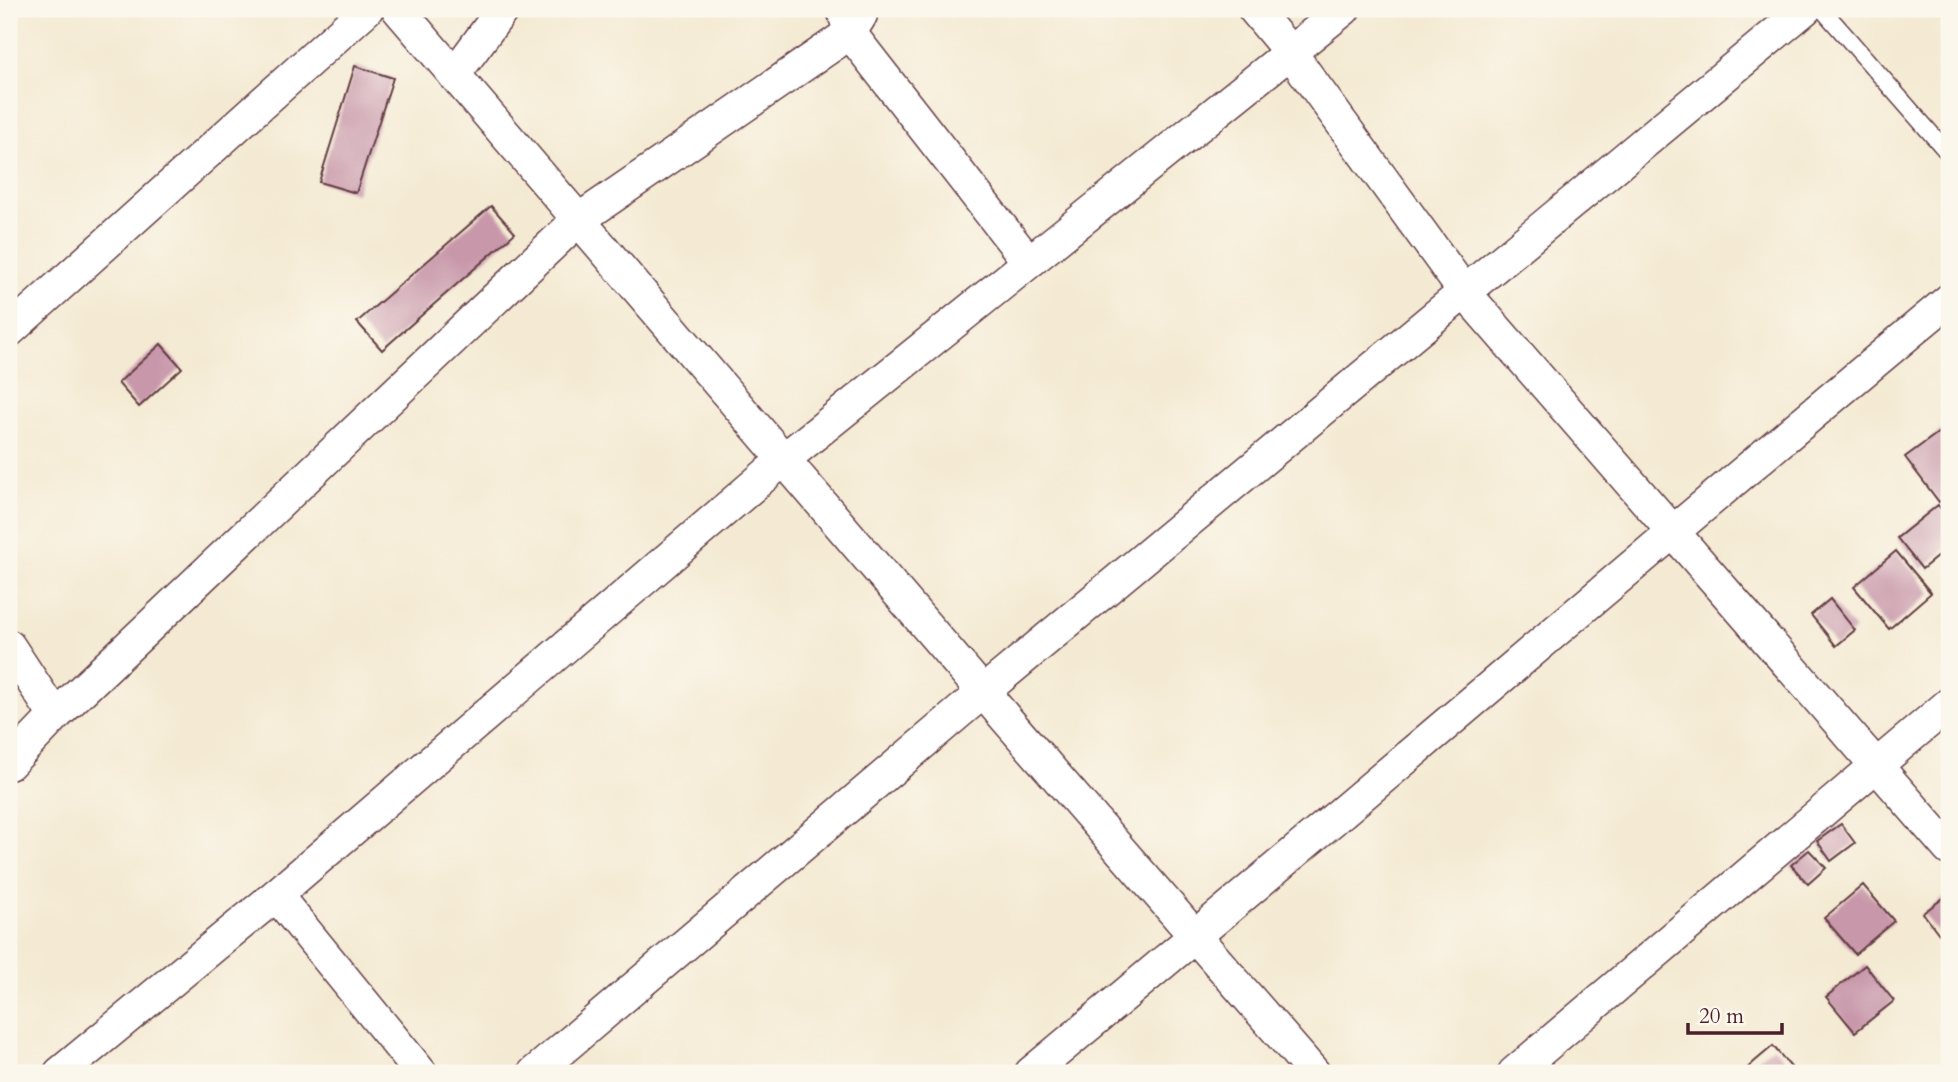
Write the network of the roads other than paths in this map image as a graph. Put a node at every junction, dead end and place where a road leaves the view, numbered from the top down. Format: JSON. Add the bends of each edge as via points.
{"nodes":[{"id":1,"x":367,"y":9,"type":"edge"},
{"id":2,"x":398,"y":9,"type":"edge"},
{"id":3,"x":503,"y":9,"type":"edge"},
{"id":4,"x":1254,"y":9,"type":"edge"},
{"id":5,"x":1343,"y":9,"type":"edge"},
{"id":6,"x":1805,"y":9,"type":"edge"},
{"id":7,"x":1822,"y":9,"type":"edge"},
{"id":8,"x":852,"y":17,"type":"edge"},
{"id":9,"x":1290,"y":52,"type":"junction"},
{"id":10,"x":454,"y":75,"type":"junction"},
{"id":11,"x":1949,"y":154,"type":"edge"},
{"id":12,"x":577,"y":221,"type":"junction"},
{"id":13,"x":1027,"y":260,"type":"junction"},
{"id":14,"x":1466,"y":294,"type":"junction"},
{"id":15,"x":1949,"y":300,"type":"edge"},
{"id":16,"x":9,"y":331,"type":"edge"},
{"id":17,"x":783,"y":460,"type":"junction"},
{"id":18,"x":1672,"y":531,"type":"junction"},
{"id":19,"x":9,"y":646,"type":"edge"},
{"id":20,"x":983,"y":692,"type":"junction"},
{"id":21,"x":1949,"y":704,"type":"edge"},
{"id":22,"x":55,"y":716,"type":"junction"},
{"id":23,"x":9,"y":764,"type":"edge"},
{"id":24,"x":1877,"y":766,"type":"junction"},
{"id":25,"x":1949,"y":849,"type":"edge"},
{"id":26,"x":276,"y":895,"type":"junction"},
{"id":27,"x":1195,"y":937,"type":"junction"},
{"id":28,"x":60,"y":1073,"type":"edge"},
{"id":29,"x":421,"y":1073,"type":"edge"},
{"id":30,"x":534,"y":1073,"type":"edge"},
{"id":31,"x":1031,"y":1073,"type":"edge"},
{"id":32,"x":1314,"y":1073,"type":"edge"},
{"id":33,"x":1514,"y":1073,"type":"edge"}],
"edges":[{"from":1,"to":16,"type":"street"},
{"from":2,"to":10,"type":"street"},
{"from":3,"to":10,"type":"street"},
{"from":4,"to":9,"type":"street"},
{"from":5,"to":9,"type":"street"},
{"from":6,"to":14,"type":"street"},
{"from":7,"to":11,"type":"lane"},
{"from":8,"to":12,"type":"street"},
{"from":8,"to":13,"type":"street"},
{"from":9,"to":13,"type":"street"},
{"from":9,"to":14,"type":"street"},
{"from":10,"to":12,"type":"street"},
{"from":12,"to":17,"type":"street"},
{"from":12,"to":22,"type":"street"},
{"from":13,"to":17,"type":"street"},
{"from":14,"to":18,"type":"street"},
{"from":14,"to":20,"type":"street"},
{"from":15,"to":18,"type":"street"},
{"from":17,"to":20,"type":"street"},
{"from":17,"to":26,"type":"street"},
{"from":18,"to":24,"type":"street"},
{"from":18,"to":27,"type":"street"},
{"from":19,"to":22,"type":"street"},
{"from":20,"to":27,"type":"street"},
{"from":20,"to":30,"type":"street"},
{"from":21,"to":24,"type":"street"},
{"from":22,"to":23,"type":"street"},
{"from":24,"to":25,"type":"street"},
{"from":24,"to":33,"type":"street"},
{"from":26,"to":28,"type":"street"},
{"from":26,"to":29,"type":"street"},
{"from":27,"to":31,"type":"street"},
{"from":27,"to":32,"type":"street"}]}
